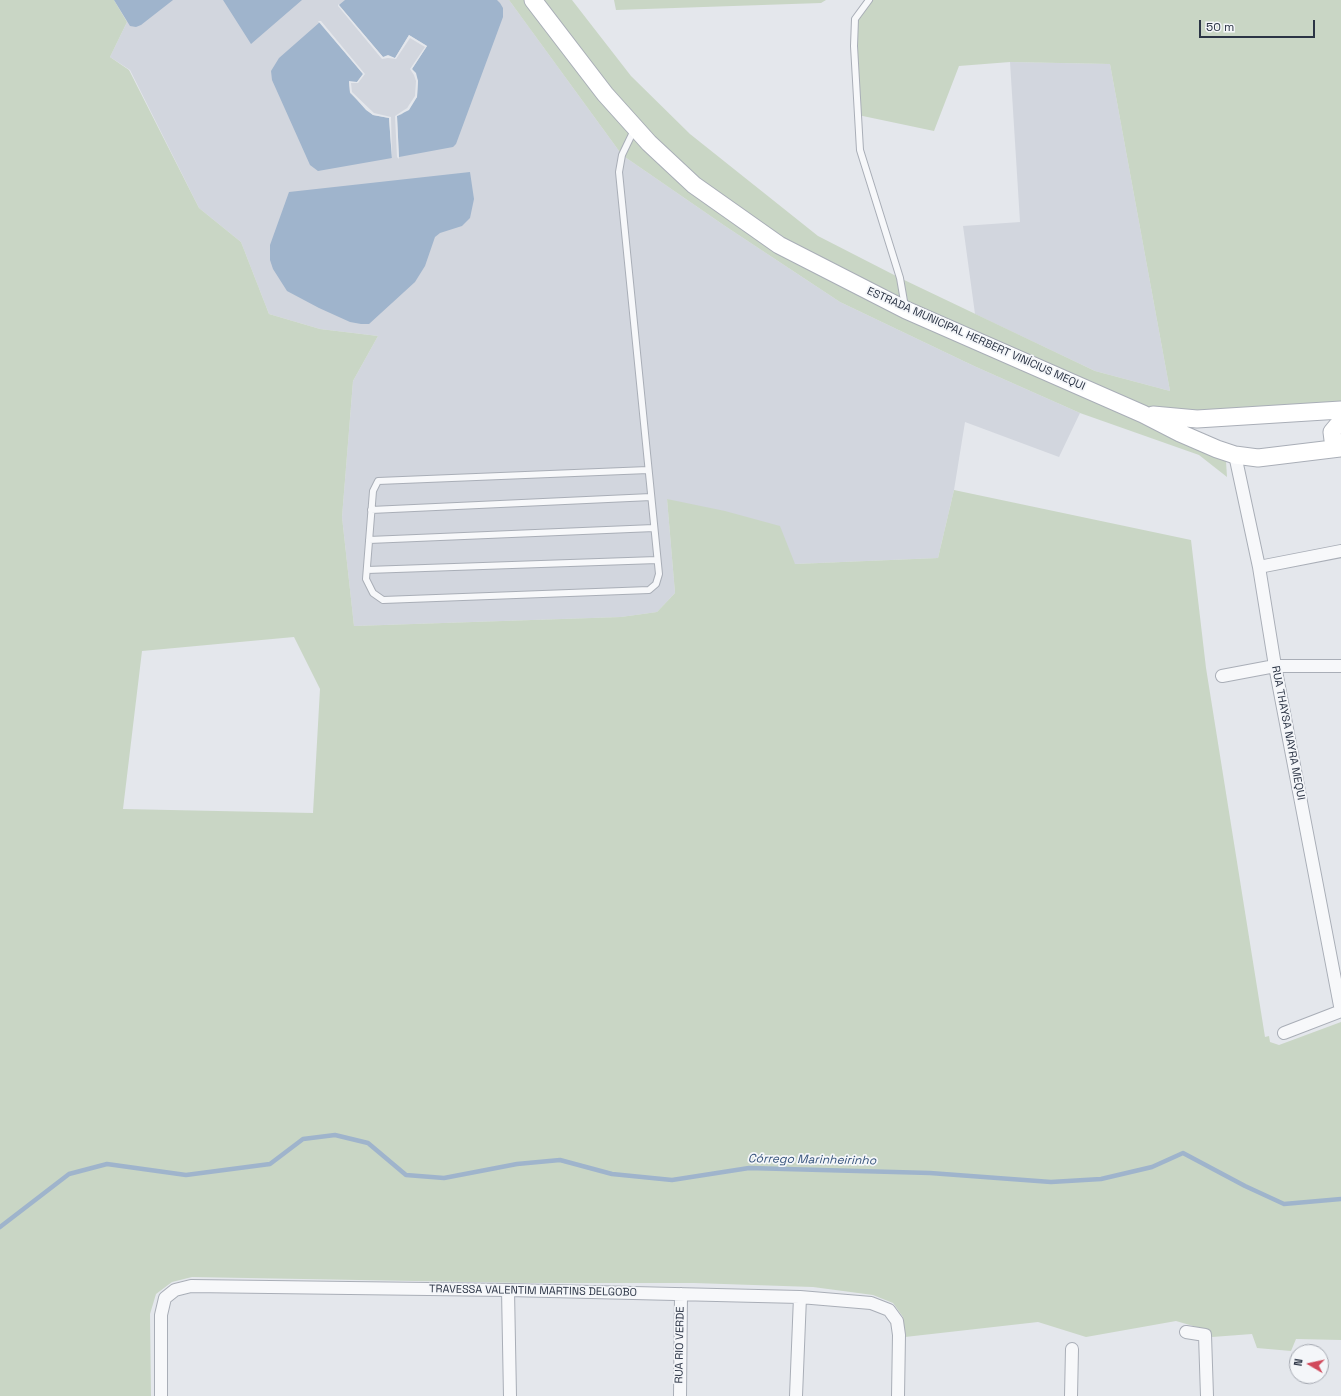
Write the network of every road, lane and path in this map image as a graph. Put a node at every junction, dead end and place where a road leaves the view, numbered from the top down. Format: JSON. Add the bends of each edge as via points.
{"nodes":[{"id":1,"x":533,"y":0,"type":"edge"},
{"id":2,"x":869,"y":0,"type":"edge"},
{"id":3,"x":635,"y":128,"type":"junction"},
{"id":4,"x":906,"y":310,"type":"junction"},
{"id":5,"x":1341,"y":410,"type":"edge"},
{"id":6,"x":1143,"y":414,"type":"junction"},
{"id":7,"x":1341,"y":424,"type":"edge"},
{"id":8,"x":1337,"y":448,"type":"edge"},
{"id":9,"x":1235,"y":455,"type":"junction"},
{"id":10,"x":648,"y":470,"type":"junction"},
{"id":11,"x":651,"y":496,"type":"junction"},
{"id":12,"x":371,"y":510,"type":"junction"},
{"id":13,"x":654,"y":528,"type":"junction"},
{"id":14,"x":369,"y":540,"type":"junction"},
{"id":15,"x":1341,"y":551,"type":"edge"},
{"id":16,"x":657,"y":560,"type":"junction"},
{"id":17,"x":1259,"y":566,"type":"junction"},
{"id":18,"x":367,"y":570,"type":"junction"},
{"id":19,"x":1275,"y":666,"type":"junction"},
{"id":20,"x":1341,"y":666,"type":"edge"},
{"id":21,"x":1222,"y":676,"type":"dead end"},
{"id":22,"x":1341,"y":1011,"type":"edge"},
{"id":23,"x":1284,"y":1032,"type":"dead end"},
{"id":24,"x":508,"y":1290,"type":"junction"},
{"id":25,"x":681,"y":1294,"type":"junction"},
{"id":26,"x":800,"y":1297,"type":"junction"},
{"id":27,"x":1186,"y":1332,"type":"dead end"},
{"id":28,"x":1072,"y":1349,"type":"dead end"},
{"id":29,"x":161,"y":1396,"type":"edge"},
{"id":30,"x":510,"y":1396,"type":"edge"},
{"id":31,"x":680,"y":1396,"type":"edge"},
{"id":32,"x":796,"y":1396,"type":"edge"},
{"id":33,"x":898,"y":1396,"type":"edge"},
{"id":34,"x":1071,"y":1396,"type":"edge"},
{"id":35,"x":1207,"y":1396,"type":"edge"}],
"edges":[{"from":1,"to":3,"type":"main road","name":"ESTRADA MUNICIPAL HERBERT VINÍCIUS MEQUI","via":[[605,94]]},
{"from":2,"to":4,"type":"lane","via":[[855,19],[854,46],[860,150],[898,271]]},
{"from":3,"to":4,"type":"main road","name":"ESTRADA MUNICIPAL HERBERT VINÍCIUS MEQUI","via":[[694,185],[779,245]]},
{"from":3,"to":10,"type":"lane","via":[[622,155],[620,172]]},
{"from":4,"to":6,"type":"main road","name":"ESTRADA MUNICIPAL HERBERT VINÍCIUS MEQUI"},
{"from":5,"to":6,"type":"main road","name":"ESTRADA MUNICIPAL HERBERT VINÍCIUS MEQUI","via":[[1197,419]]},
{"from":6,"to":9,"type":"main road","name":"ESTRADA MUNICIPAL HERBERT VINÍCIUS MEQUI","via":[[1180,433]]},
{"from":7,"to":8,"type":"main road","via":[[1332,432]]},
{"from":8,"to":9,"type":"main road","name":"ESTRADA MUNICIPAL HERBERT VINÍCIUS MEQUI","via":[[1258,458]]},
{"from":9,"to":17,"type":"street","name":"RUA THAYSA NAYRA MEQUI"},
{"from":10,"to":11,"type":"lane"},
{"from":10,"to":12,"type":"lane","via":[[378,481],[373,491]]},
{"from":11,"to":12,"type":"lane"},
{"from":11,"to":13,"type":"lane"},
{"from":12,"to":14,"type":"lane"},
{"from":13,"to":14,"type":"lane"},
{"from":13,"to":16,"type":"lane"},
{"from":14,"to":18,"type":"lane"},
{"from":15,"to":17,"type":"street"},
{"from":16,"to":18,"type":"lane"},
{"from":16,"to":18,"type":"lane","via":[[659,574],[656,584],[649,590],[383,600],[373,593],[366,579]]},
{"from":17,"to":19,"type":"street","name":"RUA THAYSA NAYRA MEQUI"},
{"from":19,"to":20,"type":"street"},
{"from":19,"to":21,"type":"street"},
{"from":19,"to":22,"type":"street","name":"RUA THAYSA NAYRA MEQUI"},
{"from":22,"to":23,"type":"street"},
{"from":24,"to":25,"type":"street","name":"TRAVESSA VALENTIM MARTINS DELGOBO"},
{"from":24,"to":29,"type":"street","name":"TRAVESSA VALENTIM MARTINS DELGOBO","via":[[191,1286],[175,1290],[166,1298],[161,1315]]},
{"from":24,"to":30,"type":"street"},
{"from":25,"to":26,"type":"street","name":"TRAVESSA VALENTIM MARTINS DELGOBO"},
{"from":25,"to":31,"type":"street","name":"RUA RIO VERDE"},
{"from":26,"to":32,"type":"street"},
{"from":26,"to":33,"type":"street","name":"TRAVESSA VALENTIM MARTINS DELGOBO","via":[[871,1303],[889,1310],[897,1321],[899,1335]]},
{"from":27,"to":35,"type":"street","via":[[1205,1335]]},
{"from":28,"to":34,"type":"street"}]}
